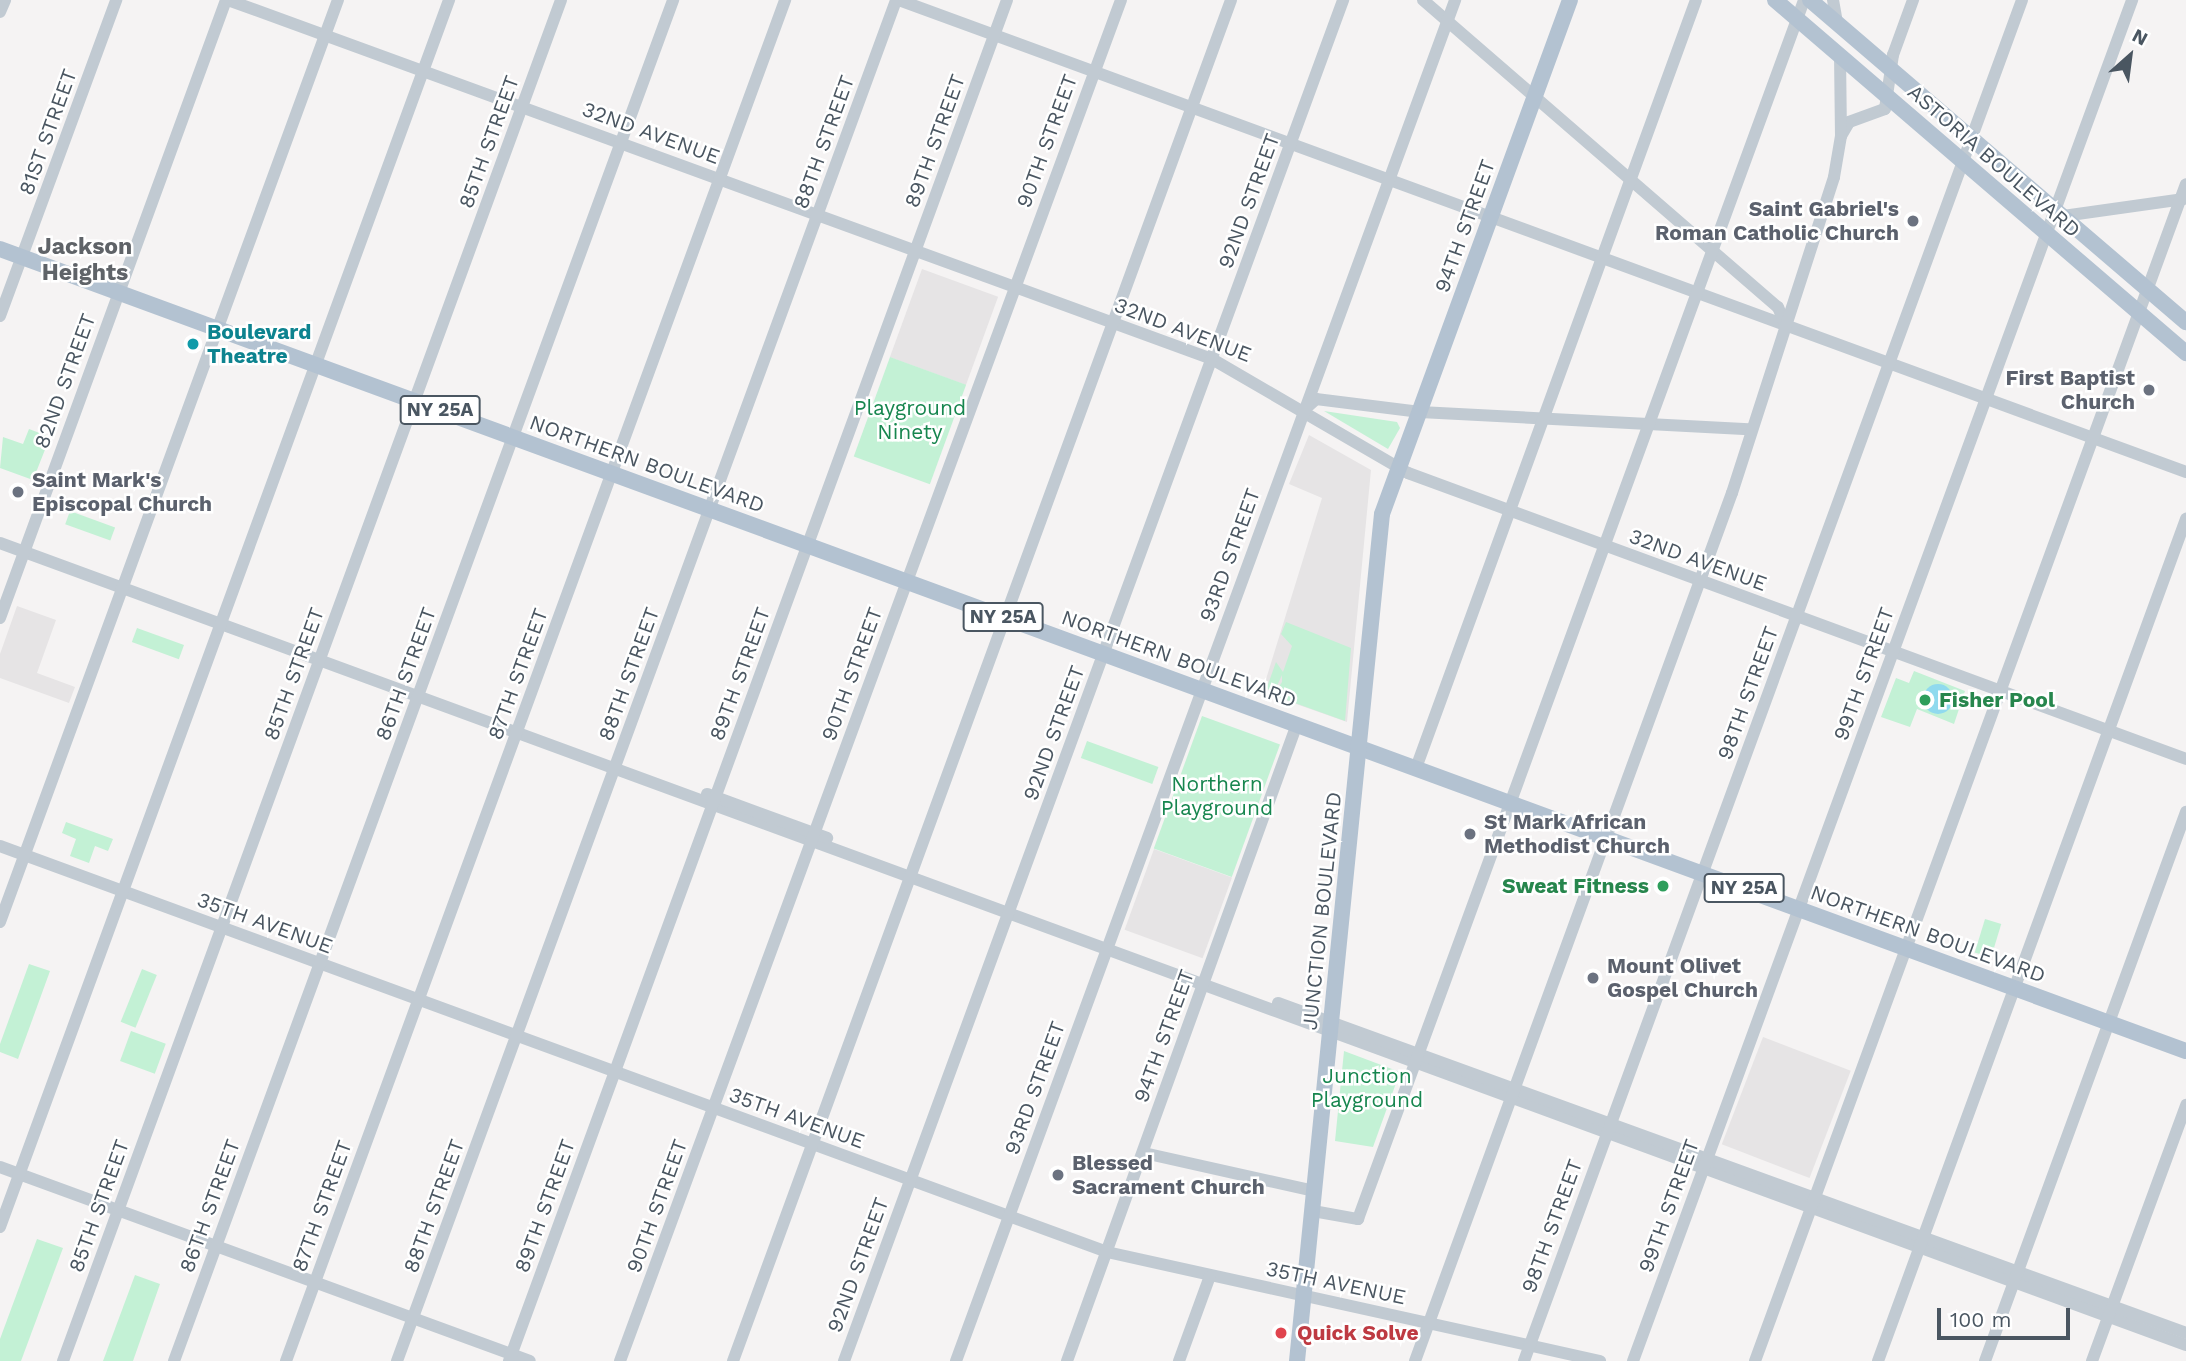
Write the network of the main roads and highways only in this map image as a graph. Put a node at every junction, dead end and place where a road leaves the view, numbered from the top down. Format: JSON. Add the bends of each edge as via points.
{"nodes":[{"id":1,"x":1570,"y":0,"type":"edge"},
{"id":2,"x":1775,"y":0,"type":"edge"},
{"id":3,"x":1810,"y":0,"type":"edge"},
{"id":4,"x":2054,"y":219,"type":"junction"},
{"id":5,"x":0,"y":249,"type":"edge"},
{"id":6,"x":2186,"y":322,"type":"edge"},
{"id":7,"x":2186,"y":354,"type":"edge"},
{"id":8,"x":1399,"y":467,"type":"joint"},
{"id":9,"x":1360,"y":747,"type":"junction"},
{"id":10,"x":2186,"y":1051,"type":"edge"},
{"id":11,"x":1297,"y":1361,"type":"edge"}],
"edges":[{"from":1,"to":8,"type":"main road","name":"94TH STREET"},
{"from":2,"to":4,"type":"main road","name":"ASTORIA BOULEVARD","via":[[1963,161]]},
{"from":3,"to":4,"type":"main road","name":"ASTORIA BOULEVARD","via":[[1972,138]]},
{"from":4,"to":6,"type":"main road","name":"ASTORIA BOULEVARD"},
{"from":4,"to":7,"type":"main road","name":"ASTORIA BOULEVARD","via":[[2138,313]]},
{"from":5,"to":9,"type":"main road","name":"NORTHERN BOULEVARD","number":"NY 25A"},
{"from":8,"to":9,"type":"main road","name":"JUNCTION BOULEVARD","via":[[1381,514]]},
{"from":9,"to":10,"type":"main road","name":"NORTHERN BOULEVARD","number":"NY 25A"},
{"from":9,"to":11,"type":"main road","name":"JUNCTION BOULEVARD"}]}
